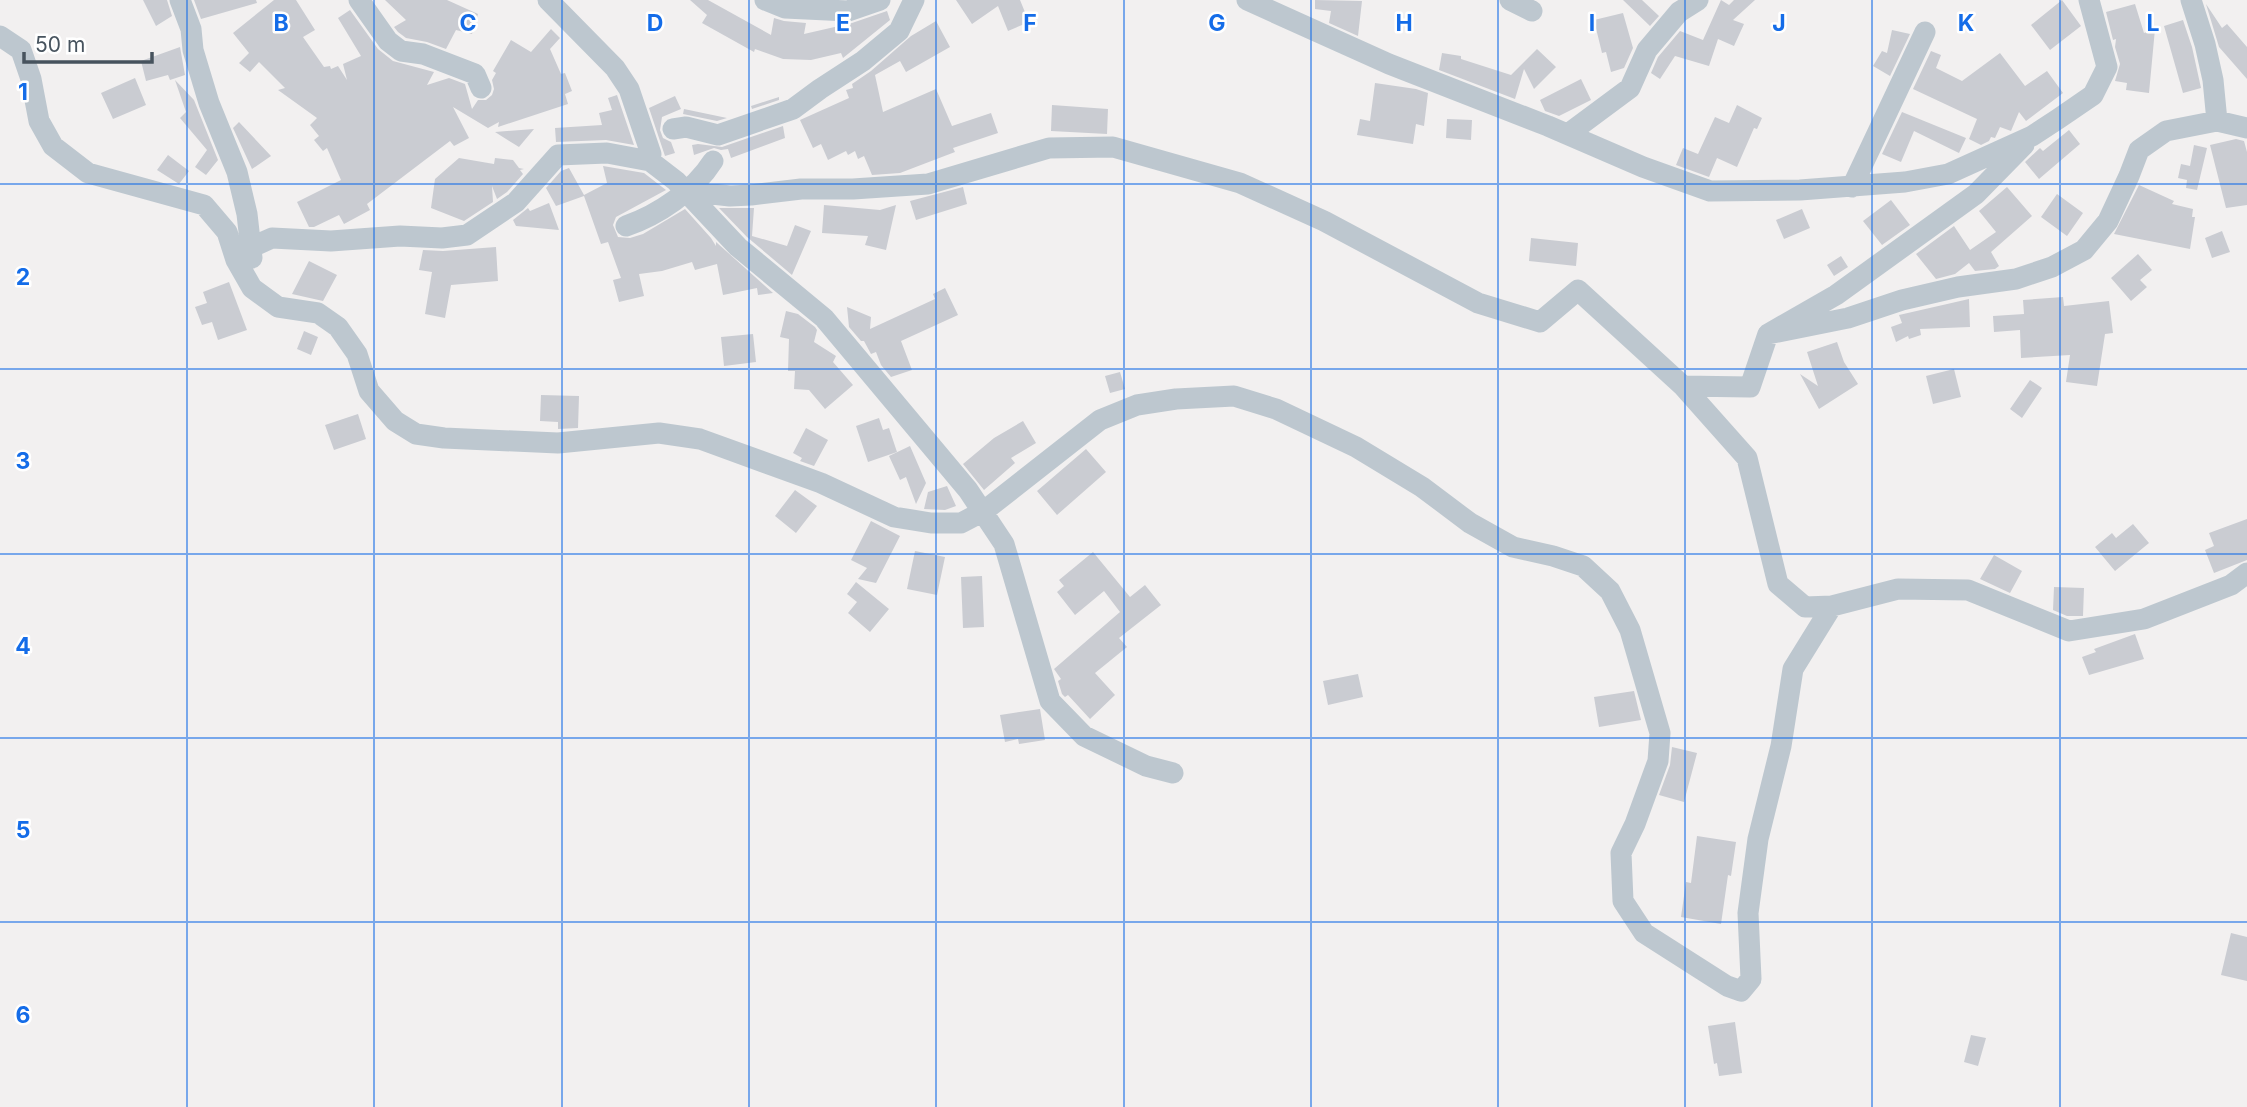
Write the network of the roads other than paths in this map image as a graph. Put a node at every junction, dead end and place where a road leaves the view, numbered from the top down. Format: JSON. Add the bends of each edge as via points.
{"nodes":[{"id":1,"x":180,"y":0,"type":"edge"},
{"id":2,"x":359,"y":0,"type":"edge"},
{"id":3,"x":548,"y":0,"type":"edge"},
{"id":4,"x":765,"y":0,"type":"edge"},
{"id":5,"x":880,"y":0,"type":"edge"},
{"id":6,"x":914,"y":0,"type":"edge"},
{"id":7,"x":1247,"y":0,"type":"edge"},
{"id":8,"x":1510,"y":0,"type":"edge"},
{"id":9,"x":1698,"y":0,"type":"edge"},
{"id":10,"x":2089,"y":0,"type":"edge"},
{"id":11,"x":2191,"y":0,"type":"edge"},
{"id":12,"x":1532,"y":11,"type":"dead end"},
{"id":13,"x":1924,"y":32,"type":"dead end"},
{"id":14,"x":0,"y":36,"type":"edge"},
{"id":15,"x":481,"y":88,"type":"dead end"},
{"id":16,"x":2217,"y":121,"type":"junction"},
{"id":17,"x":2247,"y":128,"type":"edge"},
{"id":18,"x":673,"y":129,"type":"dead end"},
{"id":19,"x":1568,"y":134,"type":"junction"},
{"id":20,"x":2032,"y":136,"type":"junction"},
{"id":21,"x":650,"y":161,"type":"junction"},
{"id":22,"x":713,"y":161,"type":"dead end"},
{"id":23,"x":1852,"y":187,"type":"junction"},
{"id":24,"x":685,"y":191,"type":"junction"},
{"id":25,"x":247,"y":214,"type":"junction"},
{"id":26,"x":626,"y":226,"type":"dead end"},
{"id":27,"x":227,"y":232,"type":"junction"},
{"id":28,"x":244,"y":253,"type":"junction"},
{"id":29,"x":1768,"y":334,"type":"junction"},
{"id":30,"x":1683,"y":386,"type":"junction"},
{"id":31,"x":984,"y":511,"type":"junction"},
{"id":32,"x":2247,"y":573,"type":"edge"},
{"id":33,"x":1832,"y":606,"type":"junction"},
{"id":34,"x":1173,"y":773,"type":"dead end"}],
"edges":[{"from":1,"to":25,"type":"street"},
{"from":2,"to":15,"type":"street","via":[[388,41],[401,51],[423,54],[475,74]]},
{"from":3,"to":21,"type":"street","via":[[615,68],[629,89]]},
{"from":4,"to":5,"type":"street","via":[[785,8],[848,11]]},
{"from":6,"to":18,"type":"street","via":[[899,31],[793,109],[718,135],[687,127]]},
{"from":7,"to":19,"type":"street","via":[[1389,64]]},
{"from":8,"to":12,"type":"street"},
{"from":9,"to":19,"type":"street","via":[[1678,12],[1647,50],[1630,88]]},
{"from":10,"to":20,"type":"street","via":[[2107,67],[2093,95]]},
{"from":11,"to":16,"type":"street","via":[[2213,80]]},
{"from":13,"to":23,"type":"street"},
{"from":14,"to":27,"type":"street","via":[[21,50],[39,121],[53,146],[88,173],[204,205]]},
{"from":16,"to":17,"type":"street"},
{"from":16,"to":29,"type":"street","via":[[2166,131],[2139,150],[2108,221],[2084,250],[2052,267]]},
{"from":19,"to":23,"type":"street","via":[[1710,191]]},
{"from":20,"to":23,"type":"street","via":[[1948,174]]},
{"from":20,"to":29,"type":"street","via":[[1976,194],[1836,295]]},
{"from":21,"to":24,"type":"street"},
{"from":21,"to":28,"type":"street","via":[[607,153],[558,155],[516,202],[467,234],[331,241],[272,238]]},
{"from":22,"to":24,"type":"street"},
{"from":24,"to":26,"type":"street","via":[[648,218]]},
{"from":24,"to":30,"type":"street","via":[[730,196],[928,184],[1049,148],[1114,147],[1240,183],[1324,221],[1478,303],[1540,323],[1578,290]]},
{"from":24,"to":31,"type":"street","via":[[738,247],[824,318]]},
{"from":25,"to":27,"type":"street"},
{"from":25,"to":28,"type":"street"},
{"from":27,"to":28,"type":"street"},
{"from":28,"to":31,"type":"street","via":[[252,288],[278,307],[318,313],[338,327],[357,354],[369,391],[395,421],[416,433],[558,443],[659,433],[700,439],[741,453],[894,517],[961,523]]},
{"from":29,"to":30,"type":"street","via":[[1750,387]]},
{"from":30,"to":33,"type":"street","via":[[1746,458],[1778,584],[1805,607]]},
{"from":31,"to":33,"type":"street","via":[[1100,420],[1137,405],[1234,396],[1276,409],[1356,447],[1513,547],[1583,566],[1610,591],[1629,630],[1660,733],[1658,761],[1621,853],[1623,901],[1644,933],[1741,991],[1751,979],[1748,913],[1758,839],[1781,746],[1793,669]]},
{"from":31,"to":34,"type":"street","via":[[1004,544],[1050,701],[1084,736],[1146,766]]},
{"from":32,"to":33,"type":"street","via":[[2231,585],[2144,620],[2069,631],[1968,590],[1898,589]]}]}
